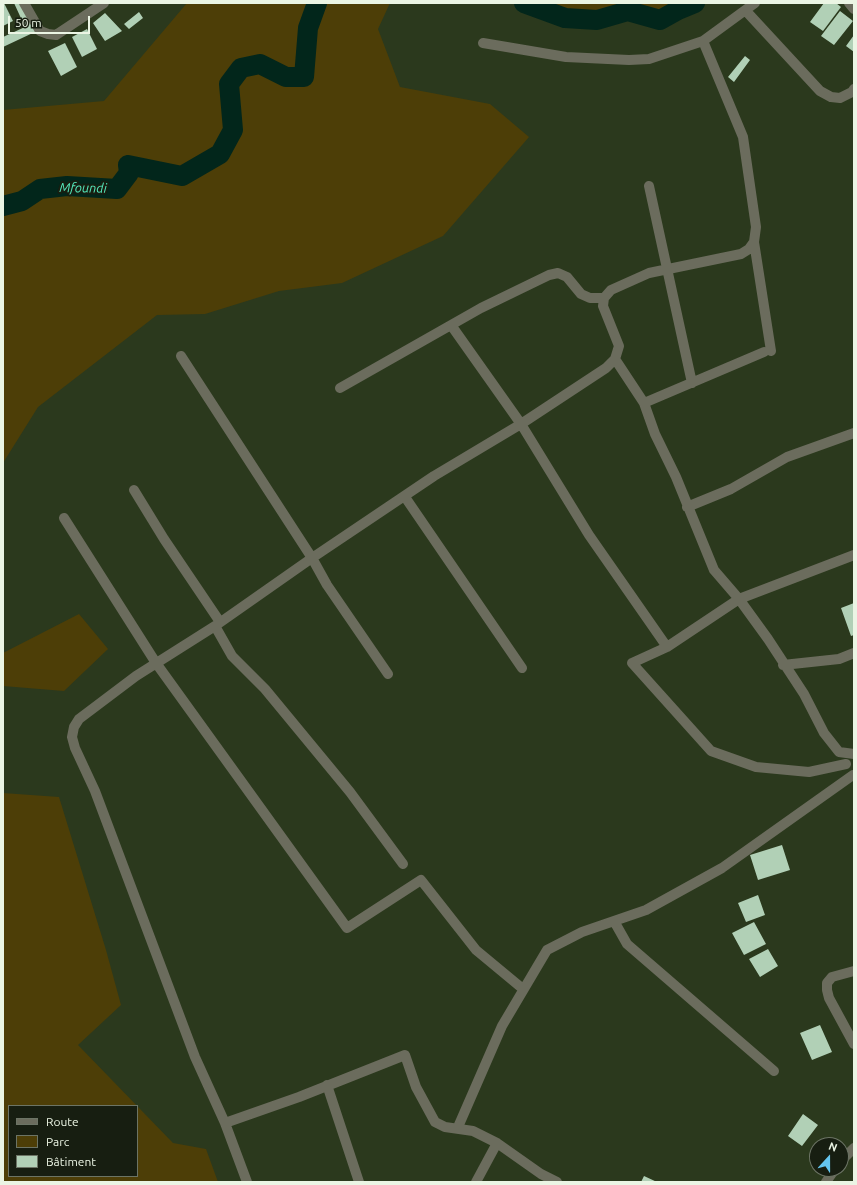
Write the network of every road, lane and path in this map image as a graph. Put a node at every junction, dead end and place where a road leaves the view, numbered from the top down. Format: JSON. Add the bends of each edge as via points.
{"nodes":[{"id":1,"x":24,"y":3,"type":"edge"},
{"id":2,"x":104,"y":3,"type":"edge"},
{"id":3,"x":755,"y":3,"type":"edge"},
{"id":4,"x":849,"y":3,"type":"edge"},
{"id":5,"x":854,"y":9,"type":"edge"},
{"id":6,"x":746,"y":12,"type":"junction"},
{"id":7,"x":704,"y":41,"type":"junction"},
{"id":8,"x":483,"y":43,"type":"dead end"},
{"id":9,"x":854,"y":89,"type":"edge"},
{"id":10,"x":649,"y":186,"type":"dead end"},
{"id":11,"x":754,"y":242,"type":"junction"},
{"id":12,"x":666,"y":269,"type":"junction"},
{"id":13,"x":604,"y":298,"type":"junction"},
{"id":14,"x":451,"y":325,"type":"junction"},
{"id":15,"x":181,"y":356,"type":"dead end"},
{"id":16,"x":615,"y":359,"type":"junction"},
{"id":17,"x":692,"y":382,"type":"junction"},
{"id":18,"x":340,"y":388,"type":"dead end"},
{"id":19,"x":644,"y":403,"type":"junction"},
{"id":20,"x":521,"y":424,"type":"junction"},
{"id":21,"x":854,"y":433,"type":"edge"},
{"id":22,"x":134,"y":490,"type":"dead end"},
{"id":23,"x":405,"y":497,"type":"junction"},
{"id":24,"x":688,"y":507,"type":"junction"},
{"id":25,"x":64,"y":518,"type":"dead end"},
{"id":26,"x":854,"y":555,"type":"edge"},
{"id":27,"x":312,"y":558,"type":"junction"},
{"id":28,"x":739,"y":599,"type":"junction"},
{"id":29,"x":217,"y":624,"type":"junction"},
{"id":30,"x":667,"y":647,"type":"junction"},
{"id":31,"x":854,"y":653,"type":"edge"},
{"id":32,"x":156,"y":663,"type":"junction"},
{"id":33,"x":784,"y":665,"type":"junction"},
{"id":34,"x":522,"y":668,"type":"dead end"},
{"id":35,"x":388,"y":674,"type":"dead end"},
{"id":36,"x":839,"y":752,"type":"junction"},
{"id":37,"x":854,"y":754,"type":"edge"},
{"id":38,"x":846,"y":764,"type":"junction"},
{"id":39,"x":853,"y":776,"type":"edge"},
{"id":40,"x":403,"y":864,"type":"dead end"},
{"id":41,"x":614,"y":921,"type":"junction"},
{"id":42,"x":854,"y":971,"type":"edge"},
{"id":43,"x":524,"y":989,"type":"junction"},
{"id":44,"x":854,"y":1044,"type":"edge"},
{"id":45,"x":774,"y":1071,"type":"dead end"},
{"id":46,"x":327,"y":1085,"type":"junction"},
{"id":47,"x":225,"y":1123,"type":"junction"},
{"id":48,"x":458,"y":1127,"type":"junction"},
{"id":49,"x":497,"y":1143,"type":"junction"},
{"id":50,"x":246,"y":1182,"type":"edge"},
{"id":51,"x":359,"y":1182,"type":"edge"},
{"id":52,"x":476,"y":1182,"type":"edge"},
{"id":53,"x":557,"y":1182,"type":"edge"}],
"edges":[{"from":1,"to":2,"type":"street","via":[[38,28],[48,34],[56,34]]},
{"from":3,"to":6,"type":"street"},
{"from":4,"to":5,"type":"street"},
{"from":6,"to":7,"type":"street"},
{"from":6,"to":9,"type":"street","via":[[820,91],[831,97],[840,98]]},
{"from":7,"to":8,"type":"street","via":[[649,58],[629,60],[566,57]]},
{"from":7,"to":11,"type":"street","via":[[743,137],[756,227]]},
{"from":10,"to":12,"type":"street"},
{"from":11,"to":12,"type":"street","via":[[741,254]]},
{"from":11,"to":17,"type":"street","via":[[767,352]]},
{"from":12,"to":13,"type":"street","via":[[648,273],[611,290]]},
{"from":12,"to":17,"type":"street"},
{"from":13,"to":14,"type":"street","via":[[590,298],[581,294],[567,277],[558,273],[549,275]]},
{"from":13,"to":16,"type":"street","via":[[603,306],[619,346]]},
{"from":14,"to":18,"type":"street"},
{"from":14,"to":20,"type":"street"},
{"from":15,"to":27,"type":"street"},
{"from":16,"to":19,"type":"street"},
{"from":16,"to":20,"type":"street","via":[[606,368]]},
{"from":17,"to":19,"type":"street"},
{"from":19,"to":24,"type":"street"},
{"from":20,"to":23,"type":"street","via":[[434,476]]},
{"from":20,"to":30,"type":"street","via":[[589,535]]},
{"from":21,"to":24,"type":"street","via":[[787,458],[731,488]]},
{"from":22,"to":29,"type":"street"},
{"from":23,"to":27,"type":"street"},
{"from":23,"to":34,"type":"street"},
{"from":24,"to":28,"type":"street","via":[[714,570]]},
{"from":25,"to":32,"type":"street"},
{"from":26,"to":28,"type":"street"},
{"from":27,"to":29,"type":"street"},
{"from":27,"to":35,"type":"street","via":[[327,585]]},
{"from":28,"to":30,"type":"street"},
{"from":28,"to":33,"type":"street"},
{"from":29,"to":32,"type":"street"},
{"from":29,"to":40,"type":"street","via":[[232,656],[265,689],[350,792]]},
{"from":30,"to":38,"type":"street","via":[[632,663],[711,751],[756,767],[809,772]]},
{"from":31,"to":33,"type":"street","via":[[839,659]]},
{"from":32,"to":43,"type":"street","via":[[347,928],[421,880],[476,950]]},
{"from":32,"to":47,"type":"street","via":[[79,718],[74,726],[72,738],[95,791],[196,1057]]},
{"from":33,"to":36,"type":"street","via":[[804,694],[824,734]]},
{"from":36,"to":37,"type":"street"},
{"from":36,"to":38,"type":"street"},
{"from":38,"to":39,"type":"street"},
{"from":39,"to":41,"type":"street","via":[[722,868],[646,910]]},
{"from":41,"to":43,"type":"street","via":[[582,932],[547,950]]},
{"from":41,"to":45,"type":"street","via":[[627,944]]},
{"from":42,"to":44,"type":"street","via":[[832,977],[827,983],[829,998]]},
{"from":43,"to":48,"type":"street","via":[[502,1026]]},
{"from":46,"to":47,"type":"street"},
{"from":46,"to":48,"type":"street","via":[[405,1055],[416,1087],[435,1122],[444,1127]]},
{"from":46,"to":51,"type":"street"},
{"from":47,"to":50,"type":"street"},
{"from":48,"to":49,"type":"street"},
{"from":49,"to":52,"type":"street"},
{"from":49,"to":53,"type":"street","via":[[541,1174]]}]}
